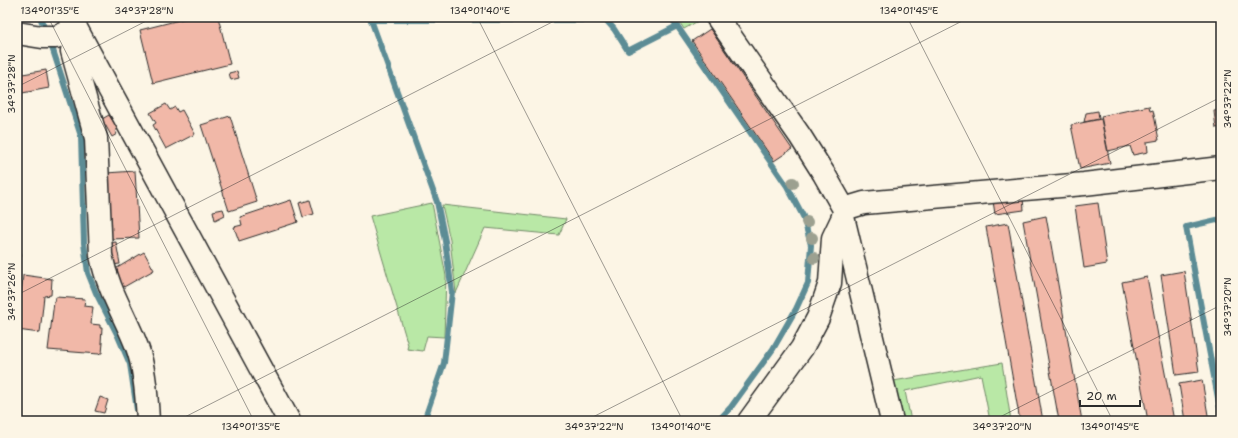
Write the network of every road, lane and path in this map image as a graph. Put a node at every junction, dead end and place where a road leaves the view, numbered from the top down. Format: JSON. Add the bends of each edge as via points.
{"nodes":[{"id":1,"x":717,"y":17,"type":"edge"},
{"id":2,"x":73,"y":23,"type":"edge"},
{"id":3,"x":17,"y":33,"type":"edge"},
{"id":4,"x":1221,"y":168,"type":"edge"},
{"id":5,"x":843,"y":213,"type":"junction"},
{"id":6,"x":148,"y":421,"type":"edge"},
{"id":7,"x":289,"y":421,"type":"edge"},
{"id":8,"x":749,"y":421,"type":"edge"},
{"id":9,"x":892,"y":421,"type":"edge"}],
"edges":[{"from":1,"to":5,"type":"street","via":[[800,136],[824,174]]},
{"from":2,"to":3,"type":"street","via":[[49,37]]},
{"from":2,"to":6,"type":"street","via":[[72,51],[96,138],[104,272],[138,349]]},
{"from":2,"to":7,"type":"street"},
{"from":4,"to":5,"type":"street","via":[[1084,184],[864,203]]},
{"from":5,"to":8,"type":"street","via":[[833,238],[830,283],[818,318],[802,348]]},
{"from":5,"to":9,"type":"street"}]}
